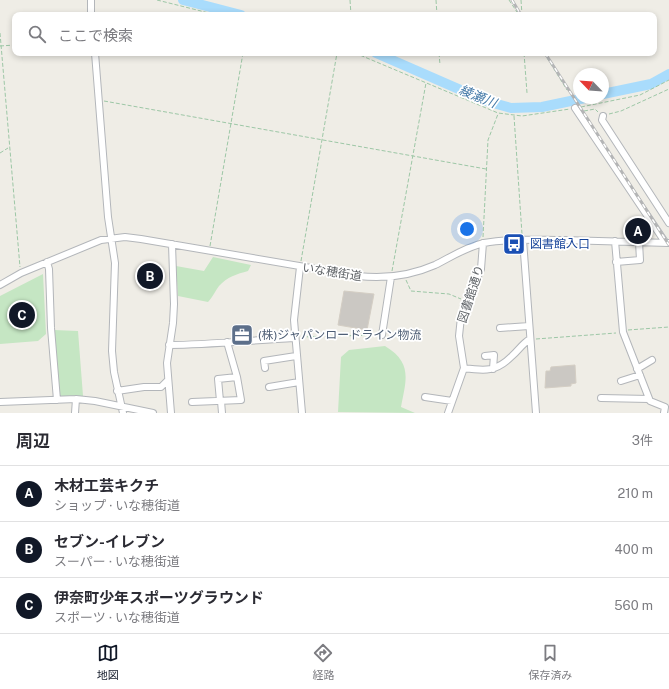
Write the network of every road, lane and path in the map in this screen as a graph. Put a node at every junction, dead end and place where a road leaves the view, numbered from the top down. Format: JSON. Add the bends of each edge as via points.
{"nodes":[{"id":1,"x":91,"y":0,"type":"edge"},
{"id":2,"x":157,"y":0,"type":"edge"},
{"id":3,"x":350,"y":0,"type":"edge"},
{"id":4,"x":436,"y":0,"type":"edge"},
{"id":5,"x":509,"y":0,"type":"edge"},
{"id":6,"x":520,"y":0,"type":"edge"},
{"id":7,"x":92,"y":12,"type":"edge"},
{"id":8,"x":205,"y":12,"type":"edge"},
{"id":9,"x":351,"y":12,"type":"edge"},
{"id":10,"x":437,"y":12,"type":"edge"},
{"id":11,"x":518,"y":12,"type":"edge"},
{"id":12,"x":520,"y":12,"type":"edge"},
{"id":13,"x":0,"y":33,"type":"edge"},
{"id":14,"x":12,"y":45,"type":"edge"},
{"id":15,"x":0,"y":46,"type":"edge"},
{"id":16,"x":95,"y":56,"type":"edge"},
{"id":17,"x":242,"y":56,"type":"edge"},
{"id":18,"x":336,"y":56,"type":"edge"},
{"id":19,"x":362,"y":56,"type":"edge"},
{"id":20,"x":439,"y":56,"type":"edge"},
{"id":21,"x":524,"y":56,"type":"edge"},
{"id":22,"x":546,"y":56,"type":"edge"},
{"id":23,"x":440,"y":65,"type":"dead end"},
{"id":24,"x":669,"y":80,"type":"edge"},
{"id":25,"x":426,"y":82,"type":"junction"},
{"id":26,"x":669,"y":89,"type":"edge"},
{"id":27,"x":567,"y":90,"type":"dead end"},
{"id":28,"x":527,"y":93,"type":"dead end"},
{"id":29,"x":99,"y":100,"type":"junction"},
{"id":30,"x":576,"y":110,"type":"junction"},
{"id":31,"x":498,"y":113,"type":"junction"},
{"id":32,"x":514,"y":115,"type":"junction"},
{"id":33,"x":602,"y":116,"type":"junction"},
{"id":34,"x":231,"y":122,"type":"junction"},
{"id":35,"x":322,"y":138,"type":"junction"},
{"id":36,"x":9,"y":148,"type":"junction"},
{"id":37,"x":0,"y":153,"type":"edge"},
{"id":38,"x":413,"y":156,"type":"junction"},
{"id":39,"x":486,"y":169,"type":"junction"},
{"id":40,"x":669,"y":223,"type":"edge"},
{"id":41,"x":111,"y":238,"type":"junction"},
{"id":42,"x":523,"y":240,"type":"junction"},
{"id":43,"x":615,"y":241,"type":"junction"},
{"id":44,"x":639,"y":242,"type":"junction"},
{"id":45,"x":483,"y":243,"type":"junction"},
{"id":46,"x":667,"y":243,"type":"edge"},
{"id":47,"x":172,"y":244,"type":"junction"},
{"id":48,"x":210,"y":251,"type":"junction"},
{"id":49,"x":47,"y":262,"type":"junction"},
{"id":50,"x":616,"y":262,"type":"junction"},
{"id":51,"x":300,"y":266,"type":"junction"},
{"id":52,"x":21,"y":274,"type":"junction"},
{"id":53,"x":404,"y":275,"type":"junction"},
{"id":54,"x":391,"y":277,"type":"junction"},
{"id":55,"x":0,"y":285,"type":"edge"},
{"id":56,"x":468,"y":301,"type":"junction"},
{"id":57,"x":529,"y":326,"type":"junction"},
{"id":58,"x":669,"y":327,"type":"edge"},
{"id":59,"x":500,"y":328,"type":"dead end"},
{"id":60,"x":623,"y":331,"type":"junction"},
{"id":61,"x":382,"y":335,"type":"joint"},
{"id":62,"x":294,"y":338,"type":"junction"},
{"id":63,"x":530,"y":339,"type":"junction"},
{"id":64,"x":227,"y":342,"type":"junction"},
{"id":65,"x":168,"y":345,"type":"junction"},
{"id":66,"x":296,"y":356,"type":"junction"},
{"id":67,"x":485,"y":356,"type":"dead end"},
{"id":68,"x":652,"y":360,"type":"dead end"},
{"id":69,"x":265,"y":368,"type":"dead end"},
{"id":70,"x":464,"y":368,"type":"junction"},
{"id":71,"x":493,"y":369,"type":"junction"},
{"id":72,"x":638,"y":372,"type":"junction"},
{"id":73,"x":237,"y":378,"type":"junction"},
{"id":74,"x":168,"y":380,"type":"junction"},
{"id":75,"x":621,"y":381,"type":"dead end"},
{"id":76,"x":299,"y":382,"type":"junction"},
{"id":77,"x":268,"y":387,"type":"dead end"},
{"id":78,"x":117,"y":391,"type":"junction"},
{"id":79,"x":425,"y":396,"type":"dead end"},
{"id":80,"x":601,"y":398,"type":"dead end"},
{"id":81,"x":76,"y":399,"type":"junction"},
{"id":82,"x":649,"y":399,"type":"junction"},
{"id":83,"x":57,"y":400,"type":"junction"},
{"id":84,"x":221,"y":401,"type":"junction"},
{"id":85,"x":452,"y":401,"type":"junction"},
{"id":86,"x":0,"y":402,"type":"edge"},
{"id":87,"x":192,"y":402,"type":"dead end"},
{"id":88,"x":666,"y":408,"type":"edge"},
{"id":89,"x":122,"y":410,"type":"edge"},
{"id":90,"x":75,"y":413,"type":"edge"},
{"id":91,"x":150,"y":413,"type":"edge"},
{"id":92,"x":171,"y":413,"type":"edge"},
{"id":93,"x":222,"y":413,"type":"edge"},
{"id":94,"x":302,"y":413,"type":"edge"},
{"id":95,"x":448,"y":413,"type":"edge"},
{"id":96,"x":536,"y":413,"type":"edge"}],
"edges":[{"from":1,"to":7,"type":"street"},
{"from":2,"to":8,"type":"path"},
{"from":3,"to":9,"type":"path"},
{"from":4,"to":10,"type":"path"},
{"from":5,"to":11,"type":"path"},
{"from":6,"to":12,"type":"path"},
{"from":13,"to":15,"type":"path"},
{"from":14,"to":15,"type":"path"},
{"from":15,"to":36,"type":"path"},
{"from":16,"to":29,"type":"street"},
{"from":17,"to":34,"type":"path"},
{"from":18,"to":35,"type":"path"},
{"from":19,"to":25,"type":"path"},
{"from":20,"to":23,"type":"path"},
{"from":21,"to":28,"type":"path"},
{"from":22,"to":27,"type":"path"},
{"from":24,"to":30,"type":"path","via":[[640,95]]},
{"from":25,"to":31,"type":"path"},
{"from":25,"to":38,"type":"path"},
{"from":26,"to":33,"type":"path","via":[[621,111]]},
{"from":29,"to":34,"type":"path"},
{"from":29,"to":41,"type":"street"},
{"from":30,"to":32,"type":"path"},
{"from":30,"to":33,"type":"path","via":[[595,109]]},
{"from":30,"to":46,"type":"street"},
{"from":31,"to":32,"type":"path"},
{"from":31,"to":39,"type":"path","via":[[488,140]]},
{"from":32,"to":42,"type":"path"},
{"from":33,"to":40,"type":"street","via":[[602,120]]},
{"from":34,"to":35,"type":"path"},
{"from":34,"to":48,"type":"path"},
{"from":35,"to":38,"type":"path"},
{"from":35,"to":51,"type":"path"},
{"from":36,"to":37,"type":"path"},
{"from":36,"to":52,"type":"path"},
{"from":38,"to":39,"type":"path"},
{"from":38,"to":54,"type":"path"},
{"from":39,"to":45,"type":"path"},
{"from":41,"to":47,"type":"street","name":"いな穂街道","via":[[125,237]]},
{"from":41,"to":49,"type":"street","name":"いな穂街道"},
{"from":41,"to":78,"type":"street","via":[[115,281],[112,351]]},
{"from":42,"to":43,"type":"street","name":"いな穂街道"},
{"from":42,"to":45,"type":"street","name":"いな穂街道"},
{"from":42,"to":57,"type":"street"},
{"from":43,"to":44,"type":"street","name":"いな穂街道"},
{"from":43,"to":50,"type":"street"},
{"from":44,"to":46,"type":"street","name":"いな穂街道"},
{"from":44,"to":50,"type":"street","via":[[640,260]]},
{"from":45,"to":53,"type":"street","name":"いな穂街道","via":[[460,251],[426,269]]},
{"from":45,"to":56,"type":"street","name":"図書館通り","via":[[481,269]]},
{"from":47,"to":48,"type":"street","name":"いな穂街道"},
{"from":47,"to":65,"type":"street","via":[[174,304]]},
{"from":48,"to":51,"type":"street","name":"いな穂街道"},
{"from":49,"to":52,"type":"street","name":"いな穂街道"},
{"from":49,"to":83,"type":"street"},
{"from":50,"to":60,"type":"street"},
{"from":51,"to":54,"type":"street","name":"いな穂街道","via":[[369,277]]},
{"from":51,"to":62,"type":"street"},
{"from":52,"to":55,"type":"street","name":"いな穂街道"},
{"from":53,"to":54,"type":"street","name":"いな穂街道"},
{"from":53,"to":56,"type":"path","via":[[411,291],[449,294]]},
{"from":54,"to":61,"type":"street"},
{"from":56,"to":70,"type":"street","name":"図書館通り","via":[[461,317],[458,336]]},
{"from":57,"to":59,"type":"street"},
{"from":57,"to":63,"type":"street"},
{"from":58,"to":60,"type":"path"},
{"from":60,"to":63,"type":"path"},
{"from":60,"to":72,"type":"street"},
{"from":61,"to":62,"type":"path"},
{"from":62,"to":64,"type":"street"},
{"from":62,"to":66,"type":"street"},
{"from":63,"to":71,"type":"street","via":[[500,367]]},
{"from":63,"to":96,"type":"street"},
{"from":64,"to":65,"type":"street","via":[[210,345]]},
{"from":64,"to":73,"type":"street"},
{"from":65,"to":74,"type":"street"},
{"from":66,"to":69,"type":"street","via":[[264,361]]},
{"from":66,"to":76,"type":"street"},
{"from":67,"to":71,"type":"street","via":[[494,355]]},
{"from":68,"to":72,"type":"street"},
{"from":70,"to":71,"type":"street"},
{"from":70,"to":85,"type":"street"},
{"from":72,"to":75,"type":"street"},
{"from":72,"to":82,"type":"street"},
{"from":73,"to":84,"type":"street","via":[[218,379]]},
{"from":73,"to":84,"type":"street","via":[[241,400]]},
{"from":74,"to":78,"type":"street","via":[[161,388],[144,387]]},
{"from":74,"to":92,"type":"street"},
{"from":76,"to":77,"type":"street"},
{"from":76,"to":94,"type":"street"},
{"from":78,"to":89,"type":"street"},
{"from":79,"to":85,"type":"street"},
{"from":80,"to":82,"type":"street"},
{"from":81,"to":83,"type":"street"},
{"from":81,"to":89,"type":"street","via":[[95,401]]},
{"from":81,"to":90,"type":"street"},
{"from":82,"to":88,"type":"street"},
{"from":83,"to":86,"type":"street"},
{"from":84,"to":87,"type":"street"},
{"from":84,"to":93,"type":"street"},
{"from":85,"to":95,"type":"street"},
{"from":89,"to":91,"type":"street"}]}
